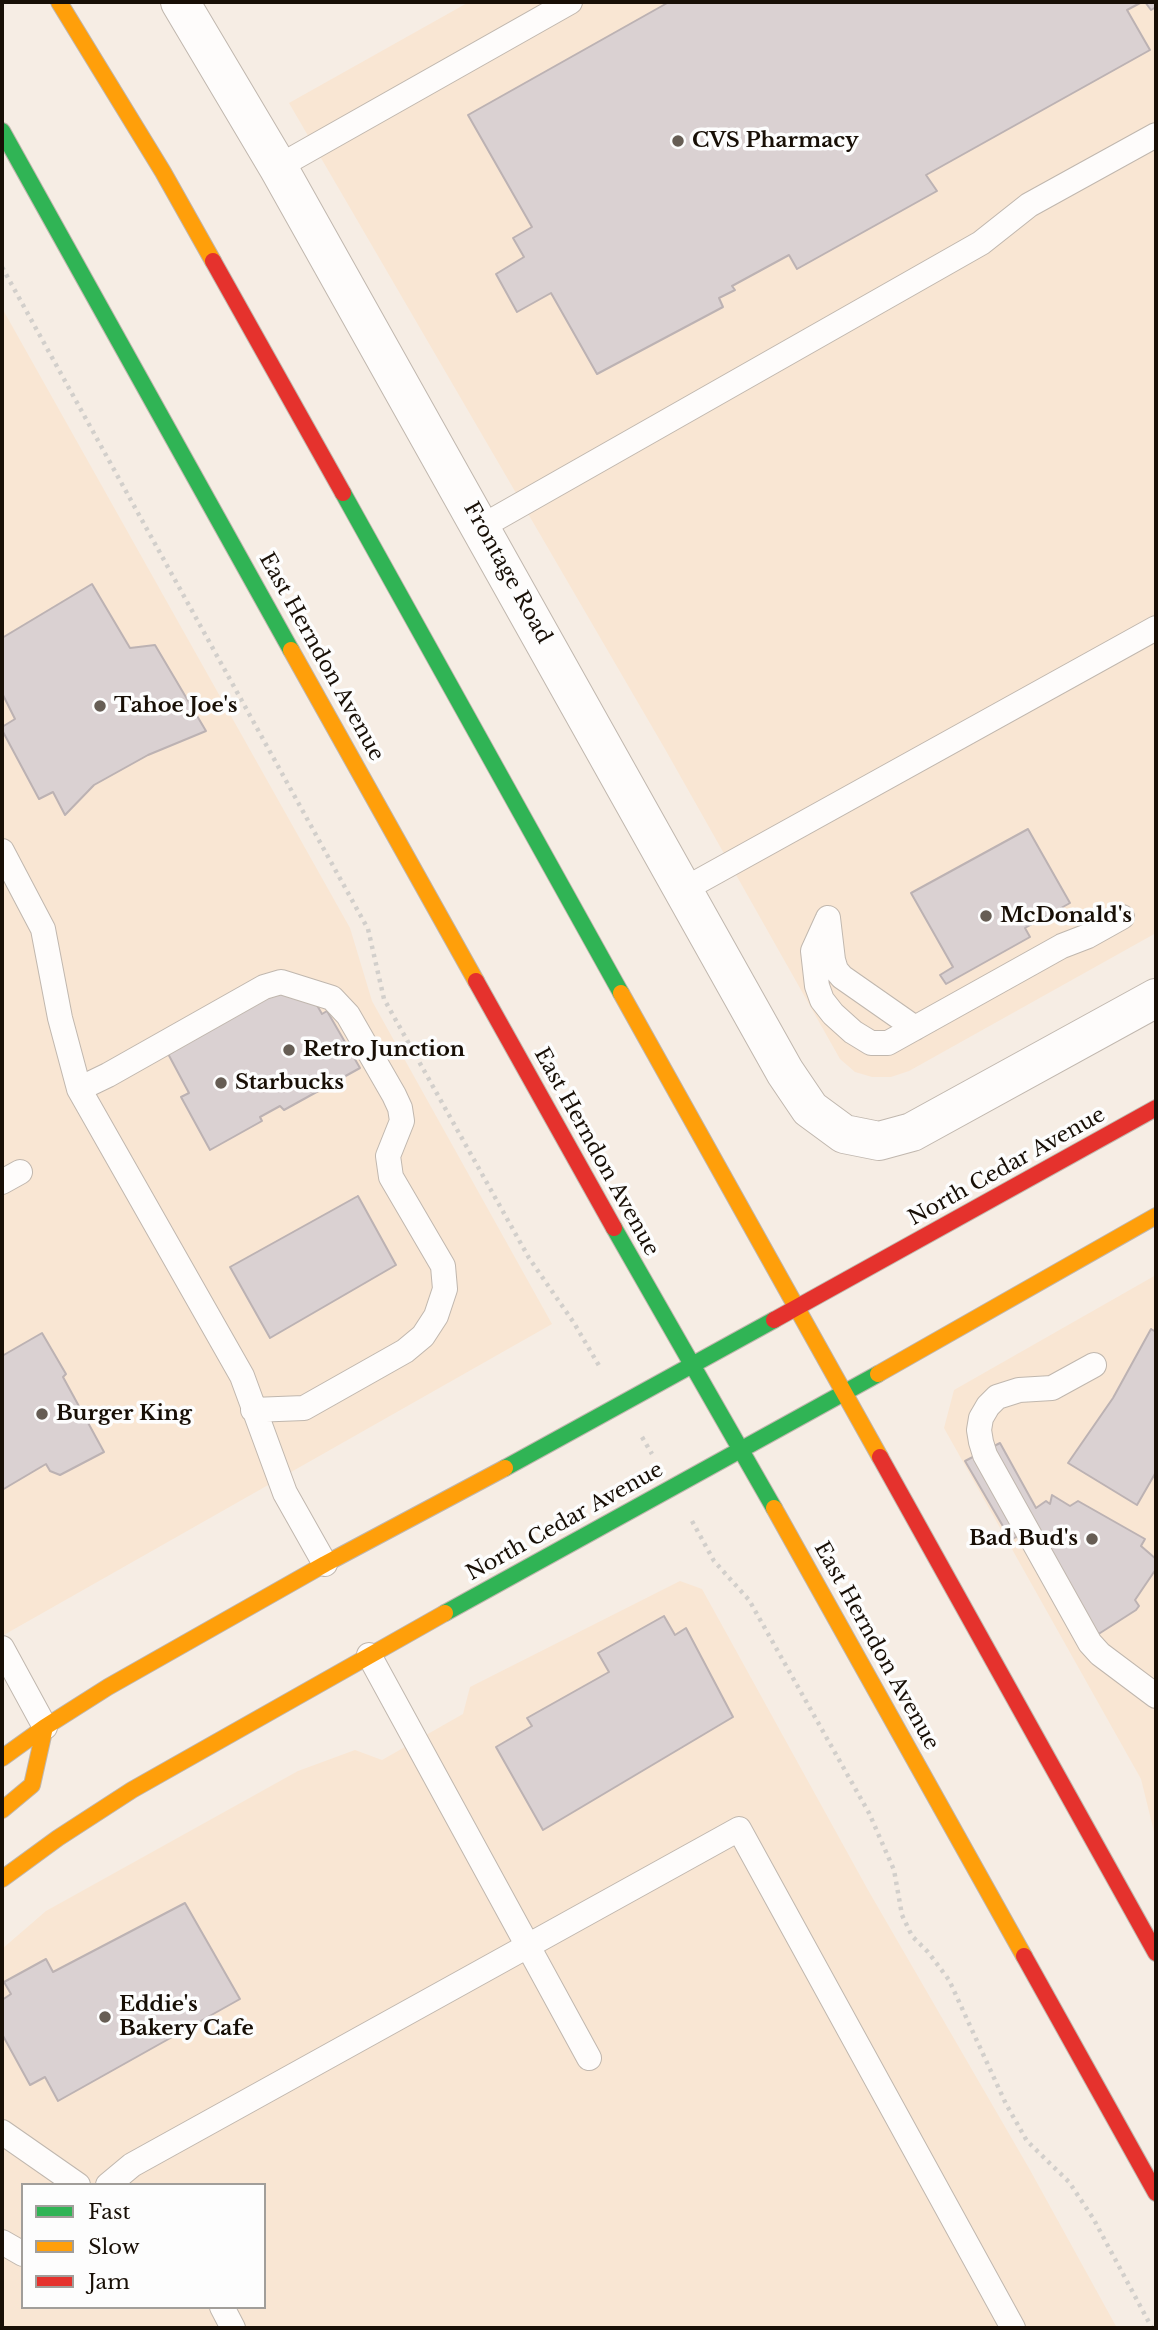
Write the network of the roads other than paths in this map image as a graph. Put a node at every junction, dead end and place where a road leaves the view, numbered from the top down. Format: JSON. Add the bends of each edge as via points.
{"nodes":[{"id":1,"x":60,"y":2,"type":"edge"},
{"id":2,"x":180,"y":2,"type":"edge"},
{"id":3,"x":570,"y":2,"type":"edge"},
{"id":4,"x":2,"y":131,"type":"edge"},
{"id":5,"x":1156,"y":135,"type":"edge"},
{"id":6,"x":278,"y":167,"type":"junction"},
{"id":7,"x":481,"y":527,"type":"junction"},
{"id":8,"x":1156,"y":628,"type":"edge"},
{"id":9,"x":2,"y":851,"type":"edge"},
{"id":10,"x":683,"y":890,"type":"junction"},
{"id":11,"x":1122,"y":917,"type":"dead end"},
{"id":12,"x":1156,"y":998,"type":"edge"},
{"id":13,"x":915,"y":1028,"type":"junction"},
{"id":14,"x":79,"y":1089,"type":"junction"},
{"id":15,"x":1156,"y":1108,"type":"edge"},
{"id":16,"x":1156,"y":1216,"type":"edge"},
{"id":17,"x":797,"y":1308,"type":"junction"},
{"id":18,"x":1094,"y":1365,"type":"dead end"},
{"id":19,"x":692,"y":1366,"type":"junction"},
{"id":20,"x":844,"y":1393,"type":"junction"},
{"id":21,"x":253,"y":1410,"type":"junction"},
{"id":22,"x":740,"y":1450,"type":"junction"},
{"id":23,"x":325,"y":1564,"type":"junction"},
{"id":24,"x":2,"y":1648,"type":"edge"},
{"id":25,"x":369,"y":1655,"type":"junction"},
{"id":26,"x":1156,"y":1696,"type":"edge"},
{"id":27,"x":45,"y":1727,"type":"junction"},
{"id":28,"x":2,"y":1758,"type":"edge"},
{"id":29,"x":2,"y":1810,"type":"edge"},
{"id":30,"x":2,"y":1880,"type":"edge"},
{"id":31,"x":528,"y":1946,"type":"junction"},
{"id":32,"x":1156,"y":1953,"type":"edge"},
{"id":33,"x":589,"y":2059,"type":"dead end"},
{"id":34,"x":2,"y":2132,"type":"edge"},
{"id":35,"x":75,"y":2183,"type":"edge"},
{"id":36,"x":110,"y":2183,"type":"edge"},
{"id":37,"x":1156,"y":2193,"type":"edge"},
{"id":38,"x":2,"y":2242,"type":"edge"},
{"id":39,"x":21,"y":2254,"type":"edge"},
{"id":40,"x":223,"y":2309,"type":"edge"},
{"id":41,"x":233,"y":2328,"type":"edge"},
{"id":42,"x":1013,"y":2328,"type":"edge"}],
"edges":[{"from":1,"to":17,"type":"main road","via":[[163,172]]},
{"from":2,"to":6,"type":"street","name":"Frontage Road"},
{"from":3,"to":6,"type":"lane"},
{"from":4,"to":19,"type":"main road","name":"East Herndon Avenue"},
{"from":5,"to":7,"type":"lane","via":[[1029,205],[981,243]]},
{"from":6,"to":7,"type":"street","name":"Frontage Road"},
{"from":7,"to":10,"type":"street","name":"Frontage Road"},
{"from":8,"to":10,"type":"lane"},
{"from":9,"to":14,"type":"lane","via":[[43,929]]},
{"from":10,"to":12,"type":"street","name":"Frontage Road","via":[[797,1091],[810,1109],[844,1134],[879,1141],[912,1132]]},
{"from":11,"to":13,"type":"lane"},
{"from":13,"to":13,"type":"lane","via":[[888,1043],[871,1043],[833,1014],[817,986],[813,951],[828,918],[836,970]]},
{"from":14,"to":21,"type":"lane","via":[[242,1376]]},
{"from":14,"to":21,"type":"lane","via":[[281,982],[332,998],[348,1015],[394,1095],[402,1121],[388,1156],[391,1177],[443,1266],[445,1289],[436,1316],[423,1336],[405,1351],[304,1408]]},
{"from":15,"to":17,"type":"main road","name":"North Cedar Avenue"},
{"from":16,"to":20,"type":"main road","name":"North Cedar Avenue"},
{"from":17,"to":19,"type":"main road","name":"North Cedar Avenue"},
{"from":17,"to":20,"type":"main road"},
{"from":18,"to":26,"type":"lane","via":[[1052,1388],[998,1397],[981,1418],[981,1442],[1090,1643]]},
{"from":19,"to":22,"type":"main road","name":"East Herndon Avenue"},
{"from":19,"to":23,"type":"main road","name":"North Cedar Avenue"},
{"from":20,"to":22,"type":"main road","name":"North Cedar Avenue"},
{"from":20,"to":32,"type":"main road"},
{"from":21,"to":23,"type":"lane","via":[[285,1493]]},
{"from":22,"to":25,"type":"main road","name":"North Cedar Avenue"},
{"from":22,"to":37,"type":"main road","name":"East Herndon Avenue"},
{"from":23,"to":27,"type":"main road","name":"North Cedar Avenue"},
{"from":24,"to":27,"type":"lane"},
{"from":25,"to":30,"type":"main road","name":"North Cedar Avenue","via":[[132,1790]]},
{"from":25,"to":31,"type":"lane"},
{"from":27,"to":28,"type":"main road","name":"North Cedar Avenue"},
{"from":27,"to":29,"type":"main road","via":[[32,1785]]},
{"from":31,"to":33,"type":"lane"},
{"from":31,"to":36,"type":"lane","via":[[132,2165]]},
{"from":31,"to":42,"type":"lane","via":[[739,1829]]},
{"from":34,"to":35,"type":"lane"},
{"from":38,"to":39,"type":"lane"},
{"from":40,"to":41,"type":"lane"}]}
